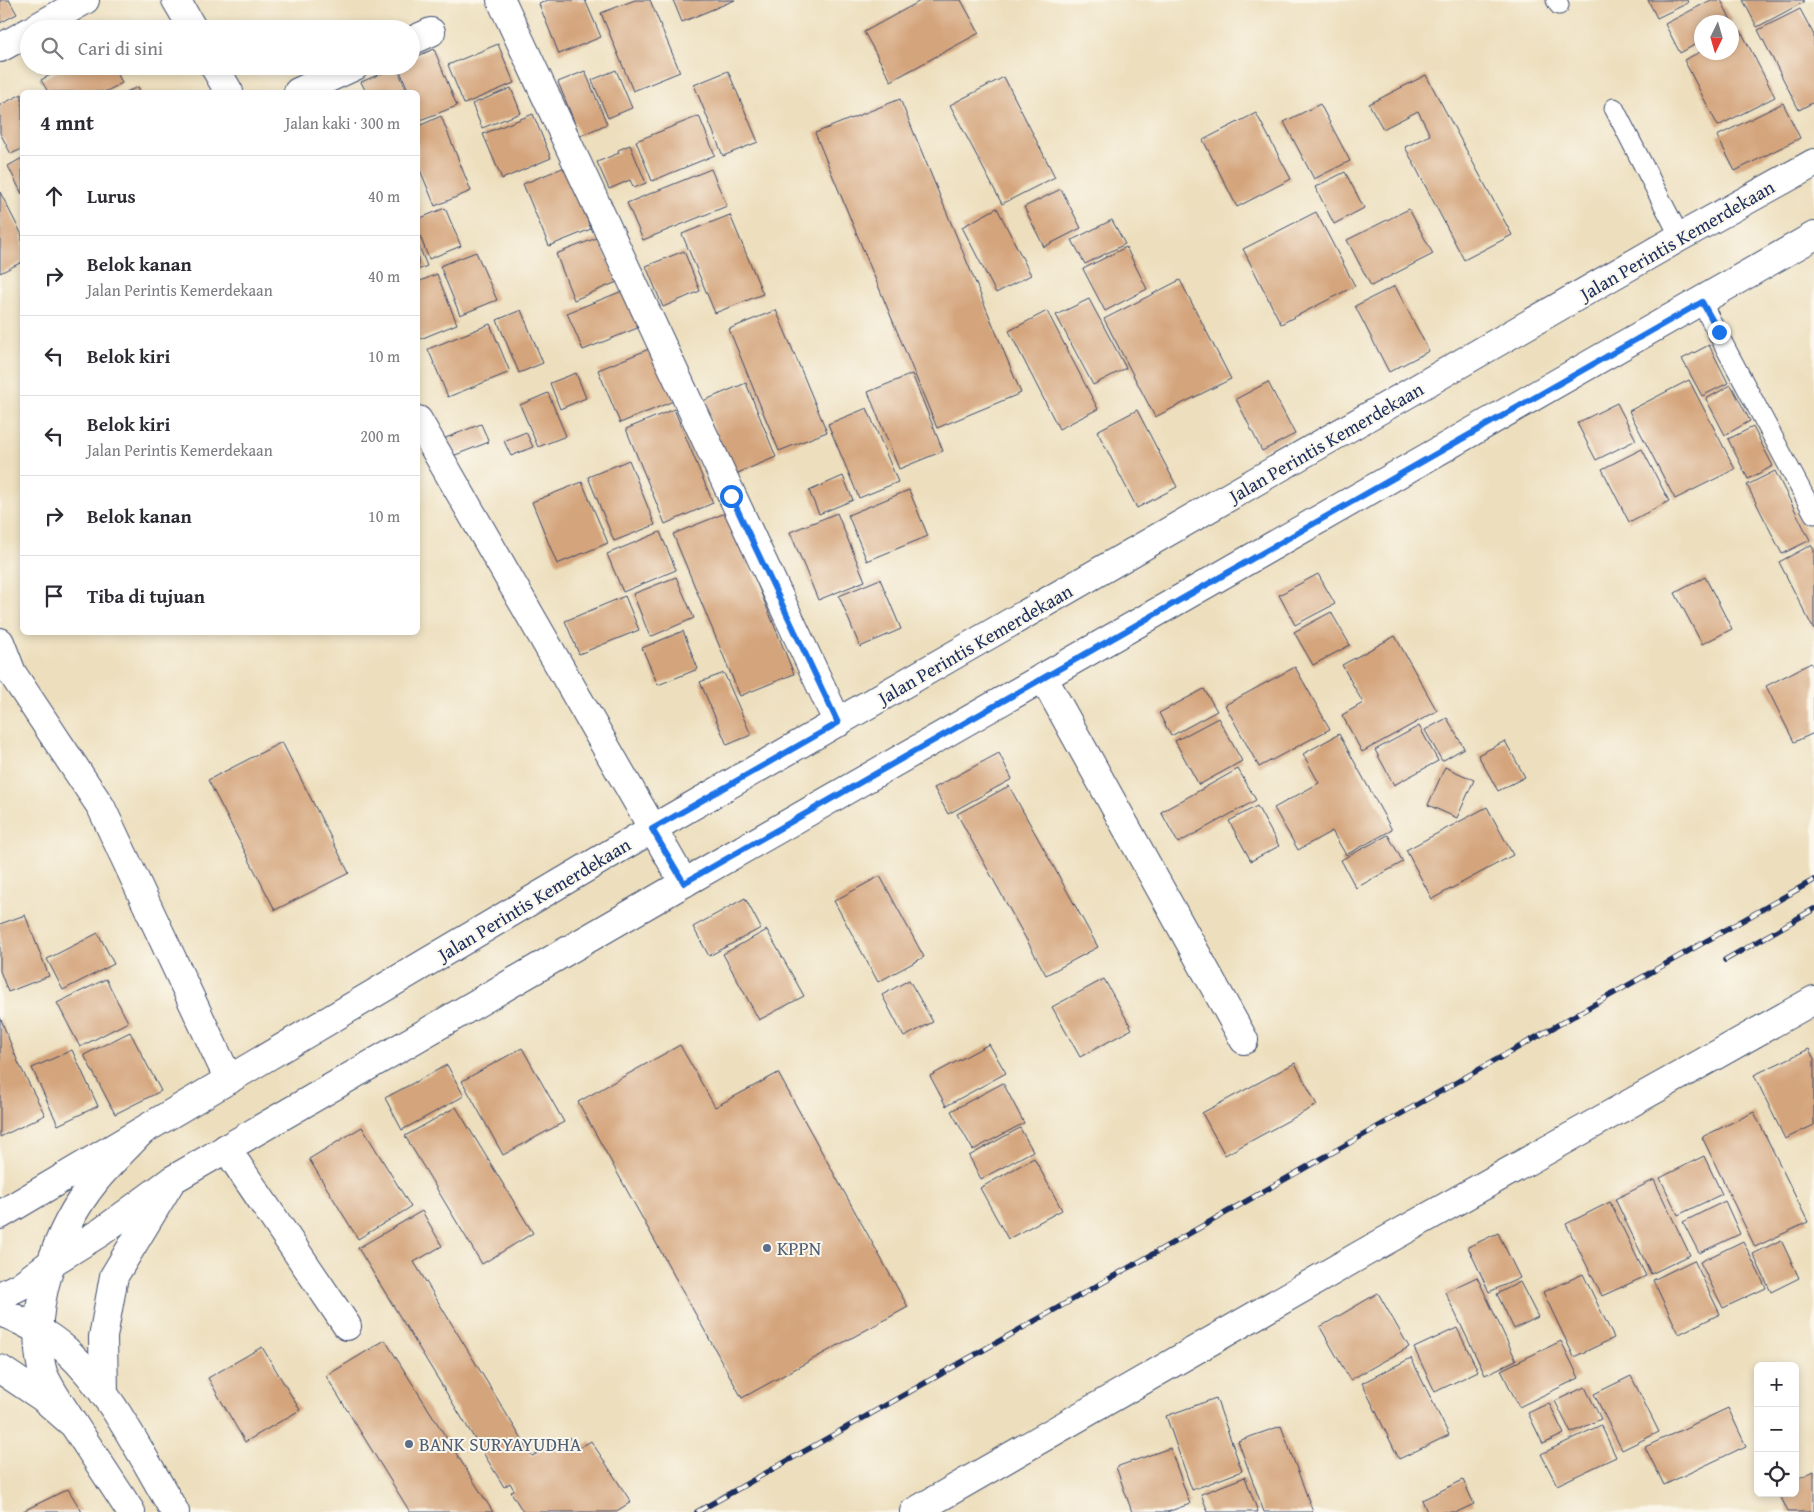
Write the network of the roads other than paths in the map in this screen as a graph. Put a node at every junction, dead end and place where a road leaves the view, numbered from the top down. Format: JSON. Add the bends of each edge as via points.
{"nodes":[{"id":1,"x":85,"y":0,"type":"edge"},
{"id":2,"x":176,"y":0,"type":"edge"},
{"id":3,"x":501,"y":0,"type":"edge"},
{"id":4,"x":50,"y":20,"type":"edge"},
{"id":5,"x":188,"y":20,"type":"edge"},
{"id":6,"x":20,"y":37,"type":"edge"},
{"id":7,"x":0,"y":48,"type":"edge"},
{"id":8,"x":219,"y":75,"type":"edge"},
{"id":9,"x":335,"y":75,"type":"edge"},
{"id":10,"x":228,"y":90,"type":"edge"},
{"id":11,"x":302,"y":90,"type":"edge"},
{"id":12,"x":1614,"y":108,"type":"dead end"},
{"id":13,"x":1814,"y":163,"type":"edge"},
{"id":14,"x":1814,"y":236,"type":"edge"},
{"id":15,"x":1680,"y":237,"type":"junction"},
{"id":16,"x":1702,"y":302,"type":"junction"},
{"id":17,"x":420,"y":423,"type":"edge"},
{"id":18,"x":1814,"y":514,"type":"edge"},
{"id":19,"x":0,"y":642,"type":"edge"},
{"id":20,"x":1043,"y":677,"type":"junction"},
{"id":21,"x":838,"y":723,"type":"junction"},
{"id":22,"x":652,"y":829,"type":"junction"},
{"id":23,"x":684,"y":883,"type":"junction"},
{"id":24,"x":1814,"y":1000,"type":"edge"},
{"id":25,"x":1244,"y":1040,"type":"dead end"},
{"id":26,"x":230,"y":1080,"type":"junction"},
{"id":27,"x":141,"y":1132,"type":"junction"},
{"id":28,"x":226,"y":1148,"type":"junction"},
{"id":29,"x":172,"y":1180,"type":"junction"},
{"id":30,"x":0,"y":1215,"type":"edge"},
{"id":31,"x":51,"y":1263,"type":"junction"},
{"id":32,"x":0,"y":1296,"type":"edge"},
{"id":33,"x":0,"y":1311,"type":"edge"},
{"id":34,"x":347,"y":1326,"type":"dead end"},
{"id":35,"x":37,"y":1328,"type":"junction"},
{"id":36,"x":0,"y":1369,"type":"edge"},
{"id":37,"x":104,"y":1394,"type":"junction"},
{"id":38,"x":74,"y":1425,"type":"junction"},
{"id":39,"x":131,"y":1512,"type":"edge"},
{"id":40,"x":175,"y":1512,"type":"edge"},
{"id":41,"x":914,"y":1512,"type":"edge"}],
"edges":[{"from":1,"to":4,"type":"main road"},
{"from":2,"to":5,"type":"main road"},
{"from":3,"to":21,"type":"main road"},
{"from":6,"to":7,"type":"main road"},
{"from":8,"to":10,"type":"main road"},
{"from":9,"to":11,"type":"main road"},
{"from":12,"to":15,"type":"lane"},
{"from":13,"to":15,"type":"main road","name":"Jalan Perintis Kemerdekaan"},
{"from":14,"to":16,"type":"main road"},
{"from":15,"to":21,"type":"main road","name":"Jalan Perintis Kemerdekaan"},
{"from":16,"to":18,"type":"lane"},
{"from":16,"to":20,"type":"main road"},
{"from":17,"to":22,"type":"main road"},
{"from":19,"to":26,"type":"main road","via":[[12,673],[101,807]]},
{"from":20,"to":23,"type":"main road"},
{"from":20,"to":25,"type":"main road"},
{"from":21,"to":22,"type":"main road","name":"Jalan Perintis Kemerdekaan"},
{"from":22,"to":23,"type":"main road"},
{"from":22,"to":26,"type":"main road","name":"Jalan Perintis Kemerdekaan"},
{"from":23,"to":28,"type":"main road"},
{"from":24,"to":41,"type":"main road","via":[[1362,1254]]},
{"from":26,"to":27,"type":"main road","name":"Jalan Perintis Kemerdekaan"},
{"from":27,"to":30,"type":"main road","name":"Jalan Perintis Kemerdekaan"},
{"from":27,"to":31,"type":"main road","via":[[96,1181],[70,1220]]},
{"from":28,"to":29,"type":"main road"},
{"from":28,"to":34,"type":"main road"},
{"from":29,"to":31,"type":"main road","via":[[101,1232]]},
{"from":29,"to":37,"type":"main road","via":[[114,1276],[103,1337]]},
{"from":31,"to":32,"type":"main road"},
{"from":31,"to":35,"type":"main road"},
{"from":33,"to":35,"type":"main road"},
{"from":35,"to":37,"type":"main road","via":[[66,1350]]},
{"from":35,"to":38,"type":"main road","via":[[42,1371]]},
{"from":36,"to":38,"type":"main road","via":[[42,1397]]},
{"from":37,"to":40,"type":"main road"},
{"from":38,"to":39,"type":"main road"}]}
